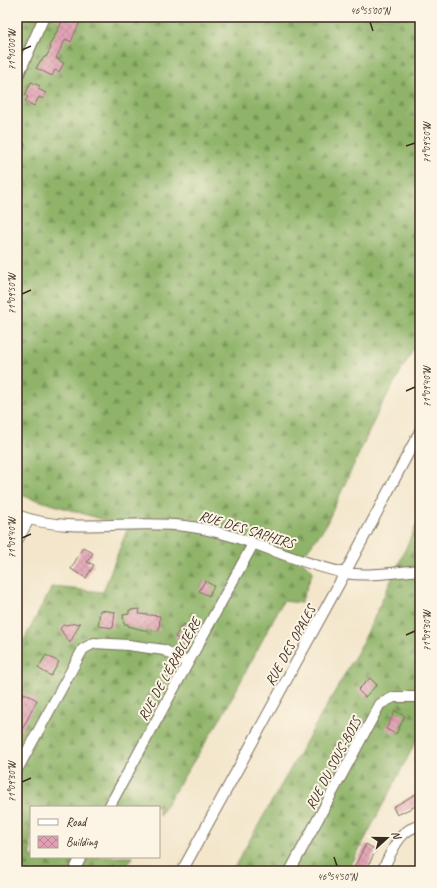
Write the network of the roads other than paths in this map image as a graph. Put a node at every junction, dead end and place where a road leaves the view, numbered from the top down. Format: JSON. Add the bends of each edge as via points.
{"nodes":[{"id":1,"x":44,"y":17,"type":"edge"},
{"id":2,"x":17,"y":78,"type":"edge"},
{"id":3,"x":420,"y":431,"type":"edge"},
{"id":4,"x":17,"y":515,"type":"edge"},
{"id":5,"x":29,"y":519,"type":"junction"},
{"id":6,"x":17,"y":541,"type":"edge"},
{"id":7,"x":253,"y":544,"type":"junction"},
{"id":8,"x":420,"y":570,"type":"edge"},
{"id":9,"x":345,"y":573,"type":"junction"},
{"id":10,"x":188,"y":663,"type":"junction"},
{"id":11,"x":420,"y":697,"type":"edge"},
{"id":12,"x":17,"y":770,"type":"edge"},
{"id":13,"x":110,"y":806,"type":"edge"},
{"id":14,"x":420,"y":826,"type":"edge"},
{"id":15,"x":81,"y":858,"type":"edge"},
{"id":16,"x":74,"y":871,"type":"edge"},
{"id":17,"x":182,"y":871,"type":"edge"},
{"id":18,"x":290,"y":871,"type":"edge"},
{"id":19,"x":382,"y":871,"type":"edge"}],
"edges":[{"from":1,"to":2,"type":"street"},
{"from":3,"to":9,"type":"street","name":"RUE DES OPALES"},
{"from":4,"to":5,"type":"street","name":"RUE DES SAPHIRS"},
{"from":5,"to":6,"type":"street"},
{"from":5,"to":7,"type":"street","name":"RUE DES SAPHIRS","via":[[48,524],[184,526],[213,530]]},
{"from":7,"to":9,"type":"street","name":"RUE DES SAPHIRS"},
{"from":7,"to":10,"type":"street","name":"RUE DE L'ÉRABLIÈRE"},
{"from":8,"to":9,"type":"street","name":"RUE DES SAPHIRS","via":[[374,574]]},
{"from":9,"to":17,"type":"street","name":"RUE DES OPALES"},
{"from":10,"to":12,"type":"street","via":[[164,650],[94,642],[83,649]]},
{"from":10,"to":13,"type":"street","name":"RUE DE L'ÉRABLIÈRE"},
{"from":11,"to":18,"type":"street","name":"RUE DU SOUS-BOIS","via":[[394,697],[380,704]]},
{"from":14,"to":19,"type":"street","via":[[403,832]]},
{"from":15,"to":16,"type":"street"}]}
